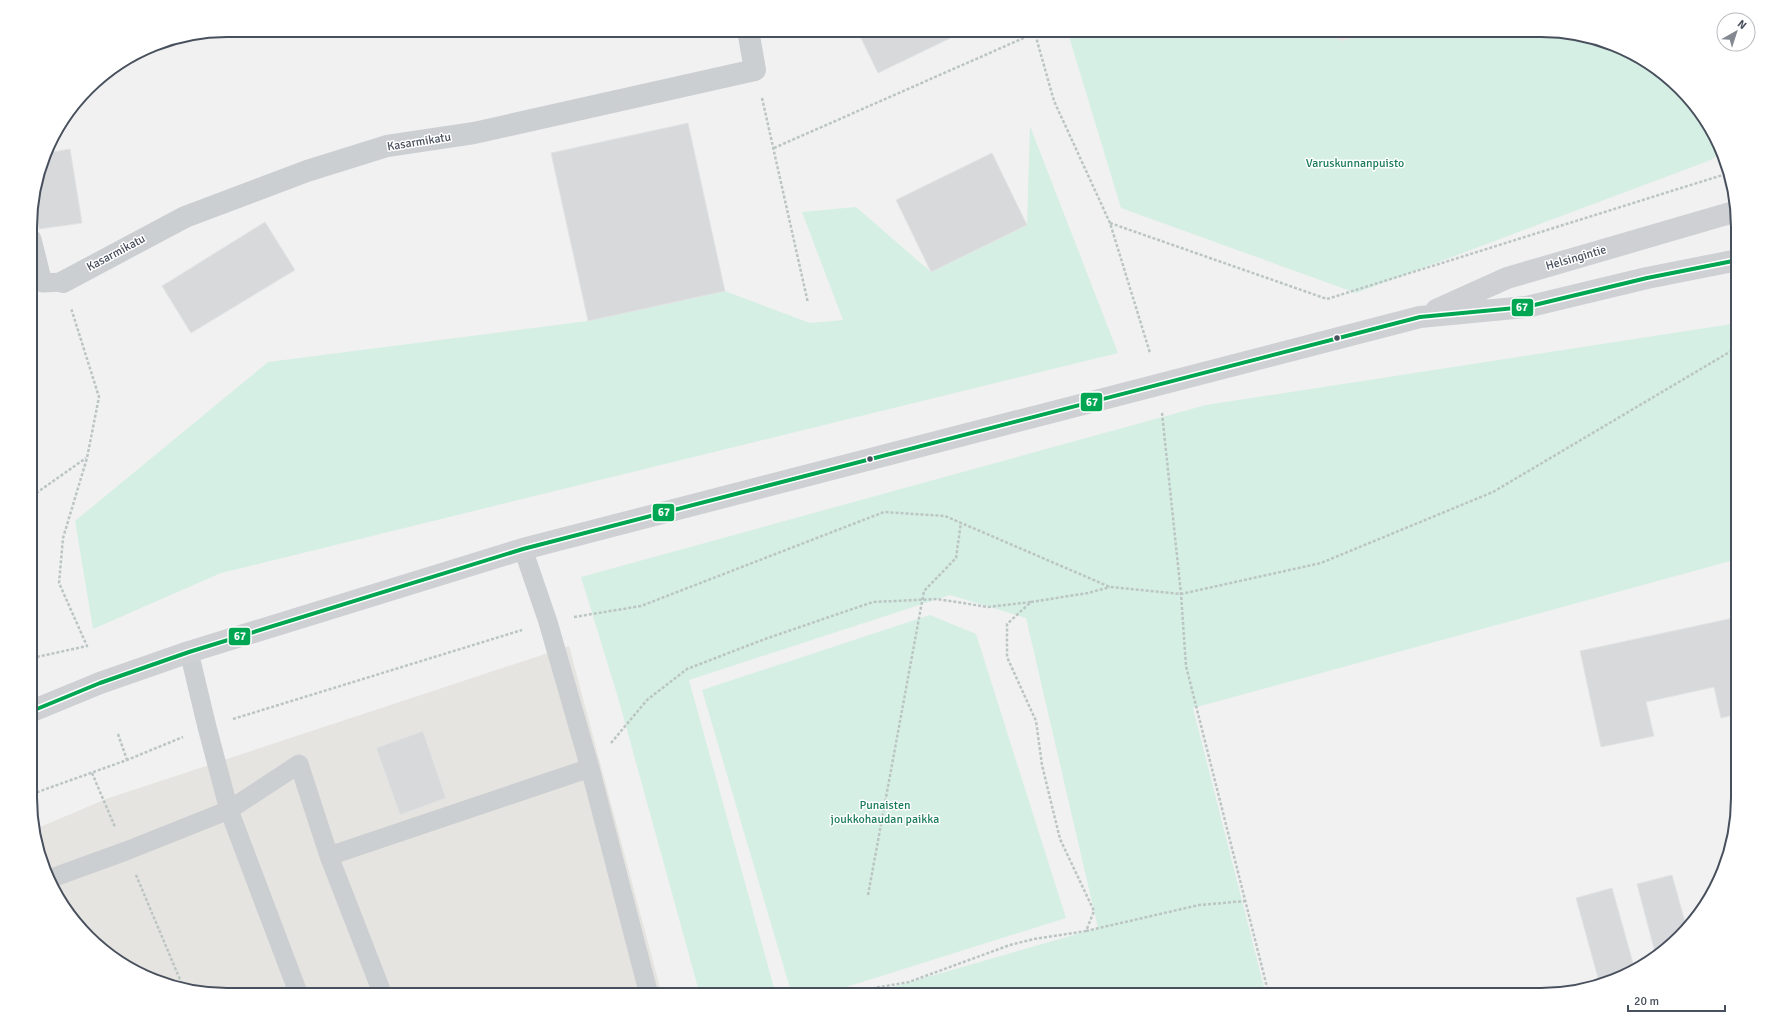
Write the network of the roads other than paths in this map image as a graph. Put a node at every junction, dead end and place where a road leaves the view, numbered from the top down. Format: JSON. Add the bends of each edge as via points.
{"nodes":[{"id":1,"x":749,"y":37,"type":"edge"},
{"id":2,"x":1731,"y":213,"type":"edge"},
{"id":3,"x":37,"y":259,"type":"edge"},
{"id":4,"x":1731,"y":261,"type":"edge"},
{"id":5,"x":63,"y":282,"type":"joint"},
{"id":6,"x":1420,"y":317,"type":"junction"},
{"id":7,"x":523,"y":549,"type":"junction"},
{"id":8,"x":189,"y":652,"type":"junction"},
{"id":9,"x":37,"y":709,"type":"edge"},
{"id":10,"x":590,"y":768,"type":"junction"},
{"id":11,"x":230,"y":810,"type":"junction"},
{"id":12,"x":329,"y":856,"type":"junction"},
{"id":13,"x":54,"y":877,"type":"edge"},
{"id":14,"x":296,"y":988,"type":"edge"},
{"id":15,"x":380,"y":988,"type":"edge"},
{"id":16,"x":646,"y":988,"type":"edge"}],
"edges":[{"from":1,"to":5,"type":"street","name":"Kasarmikatu","via":[[755,70],[474,133],[387,146],[185,217]]},
{"from":2,"to":6,"type":"main road","name":"Helsingintie","via":[[1507,278]]},
{"from":3,"to":5,"type":"lane","via":[[43,282]]},
{"from":4,"to":6,"type":"main road","name":"Helsingintie","via":[[1647,278],[1526,307]]},
{"from":6,"to":7,"type":"main road","name":"Helsingintie"},
{"from":7,"to":8,"type":"main road","name":"Helsingintie"},
{"from":7,"to":10,"type":"lane","via":[[548,622]]},
{"from":8,"to":9,"type":"main road","name":"Helsingintie","via":[[100,683]]},
{"from":8,"to":11,"type":"lane"},
{"from":10,"to":12,"type":"lane"},
{"from":10,"to":16,"type":"lane"},
{"from":11,"to":12,"type":"lane","via":[[299,764]]},
{"from":11,"to":13,"type":"lane"},
{"from":11,"to":14,"type":"lane"},
{"from":12,"to":15,"type":"lane"}]}
